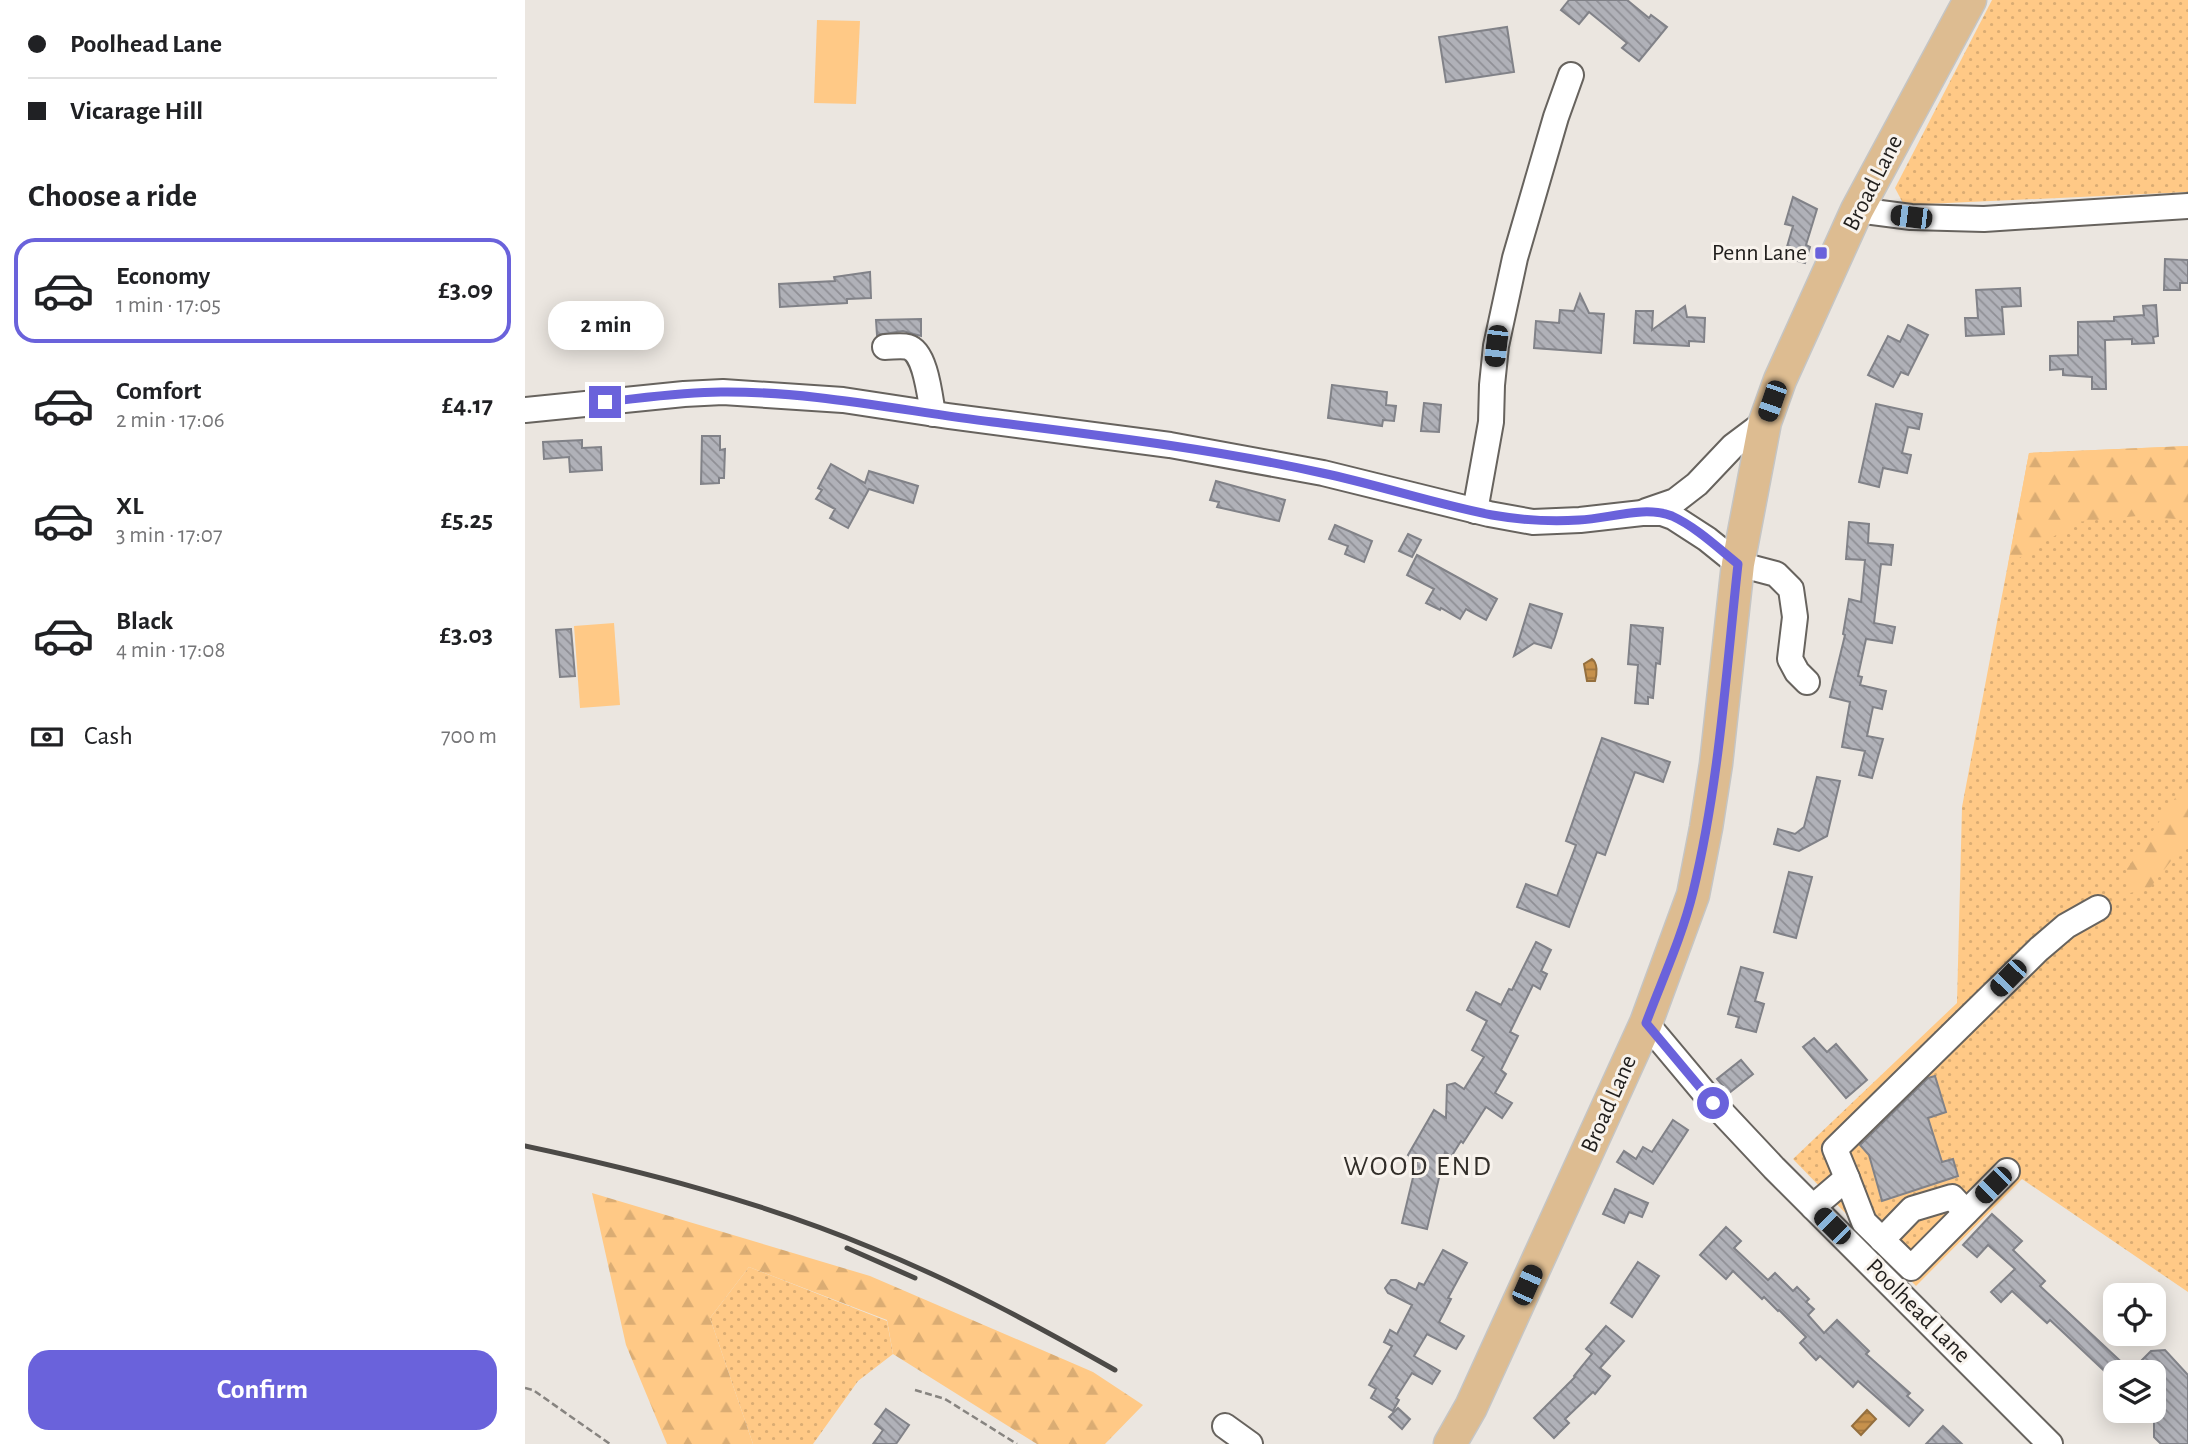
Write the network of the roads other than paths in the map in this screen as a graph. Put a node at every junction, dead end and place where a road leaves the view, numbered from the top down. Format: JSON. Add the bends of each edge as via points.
{"nodes":[{"id":1,"x":1971,"y":0,"type":"edge"},
{"id":2,"x":1571,"y":75,"type":"dead end"},
{"id":3,"x":2188,"y":206,"type":"edge"},
{"id":4,"x":1857,"y":210,"type":"junction"},
{"id":5,"x":885,"y":347,"type":"dead end"},
{"id":6,"x":525,"y":410,"type":"edge"},
{"id":7,"x":933,"y":414,"type":"junction"},
{"id":8,"x":1765,"y":422,"type":"junction"},
{"id":9,"x":1475,"y":510,"type":"junction"},
{"id":10,"x":1642,"y":513,"type":"junction"},
{"id":11,"x":1738,"y":564,"type":"junction"},
{"id":12,"x":1807,"y":682,"type":"dead end"},
{"id":13,"x":2098,"y":908,"type":"dead end"},
{"id":14,"x":1646,"y":1023,"type":"junction"},
{"id":15,"x":2007,"y":1171,"type":"dead end"},
{"id":16,"x":1847,"y":1178,"type":"junction"},
{"id":17,"x":1813,"y":1207,"type":"junction"},
{"id":18,"x":1966,"y":1212,"type":"junction"},
{"id":19,"x":1882,"y":1240,"type":"junction"},
{"id":20,"x":1225,"y":1426,"type":"dead end"},
{"id":21,"x":2036,"y":1440,"type":"edge"},
{"id":22,"x":1250,"y":1444,"type":"edge"},
{"id":23,"x":1450,"y":1444,"type":"edge"}],
"edges":[{"from":1,"to":4,"type":"main road","name":"Broad Lane"},
{"from":2,"to":9,"type":"street","via":[[1515,258],[1496,346],[1491,422]]},
{"from":3,"to":4,"type":"street","via":[[1984,219]]},
{"from":4,"to":8,"type":"main road","name":"Broad Lane"},
{"from":5,"to":7,"type":"street","via":[[909,347],[918,354]]},
{"from":6,"to":7,"type":"street","via":[[723,392],[843,400]]},
{"from":7,"to":9,"type":"street","via":[[1170,444],[1323,473]]},
{"from":8,"to":10,"type":"street","via":[[1675,501]]},
{"from":8,"to":11,"type":"main road","name":"Broad Lane"},
{"from":9,"to":10,"type":"street","via":[[1533,522]]},
{"from":10,"to":11,"type":"street","via":[[1673,517]]},
{"from":11,"to":12,"type":"street","via":[[1776,574],[1791,589],[1795,618],[1790,659]]},
{"from":11,"to":14,"type":"main road","name":"Broad Lane","via":[[1704,841],[1693,895]]},
{"from":13,"to":16,"type":"street","via":[[2039,949],[1835,1149]]},
{"from":14,"to":17,"type":"street","name":"Poolhead Lane","via":[[1713,1103]]},
{"from":14,"to":23,"type":"main road","name":"Broad Lane"},
{"from":15,"to":18,"type":"street"},
{"from":16,"to":17,"type":"street"},
{"from":16,"to":19,"type":"street","via":[[1864,1222]]},
{"from":17,"to":21,"type":"street","name":"Poolhead Lane"},
{"from":18,"to":19,"type":"street","via":[[1952,1197],[1912,1209]]},
{"from":18,"to":19,"type":"street","via":[[1911,1268]]},
{"from":20,"to":22,"type":"street"}]}
